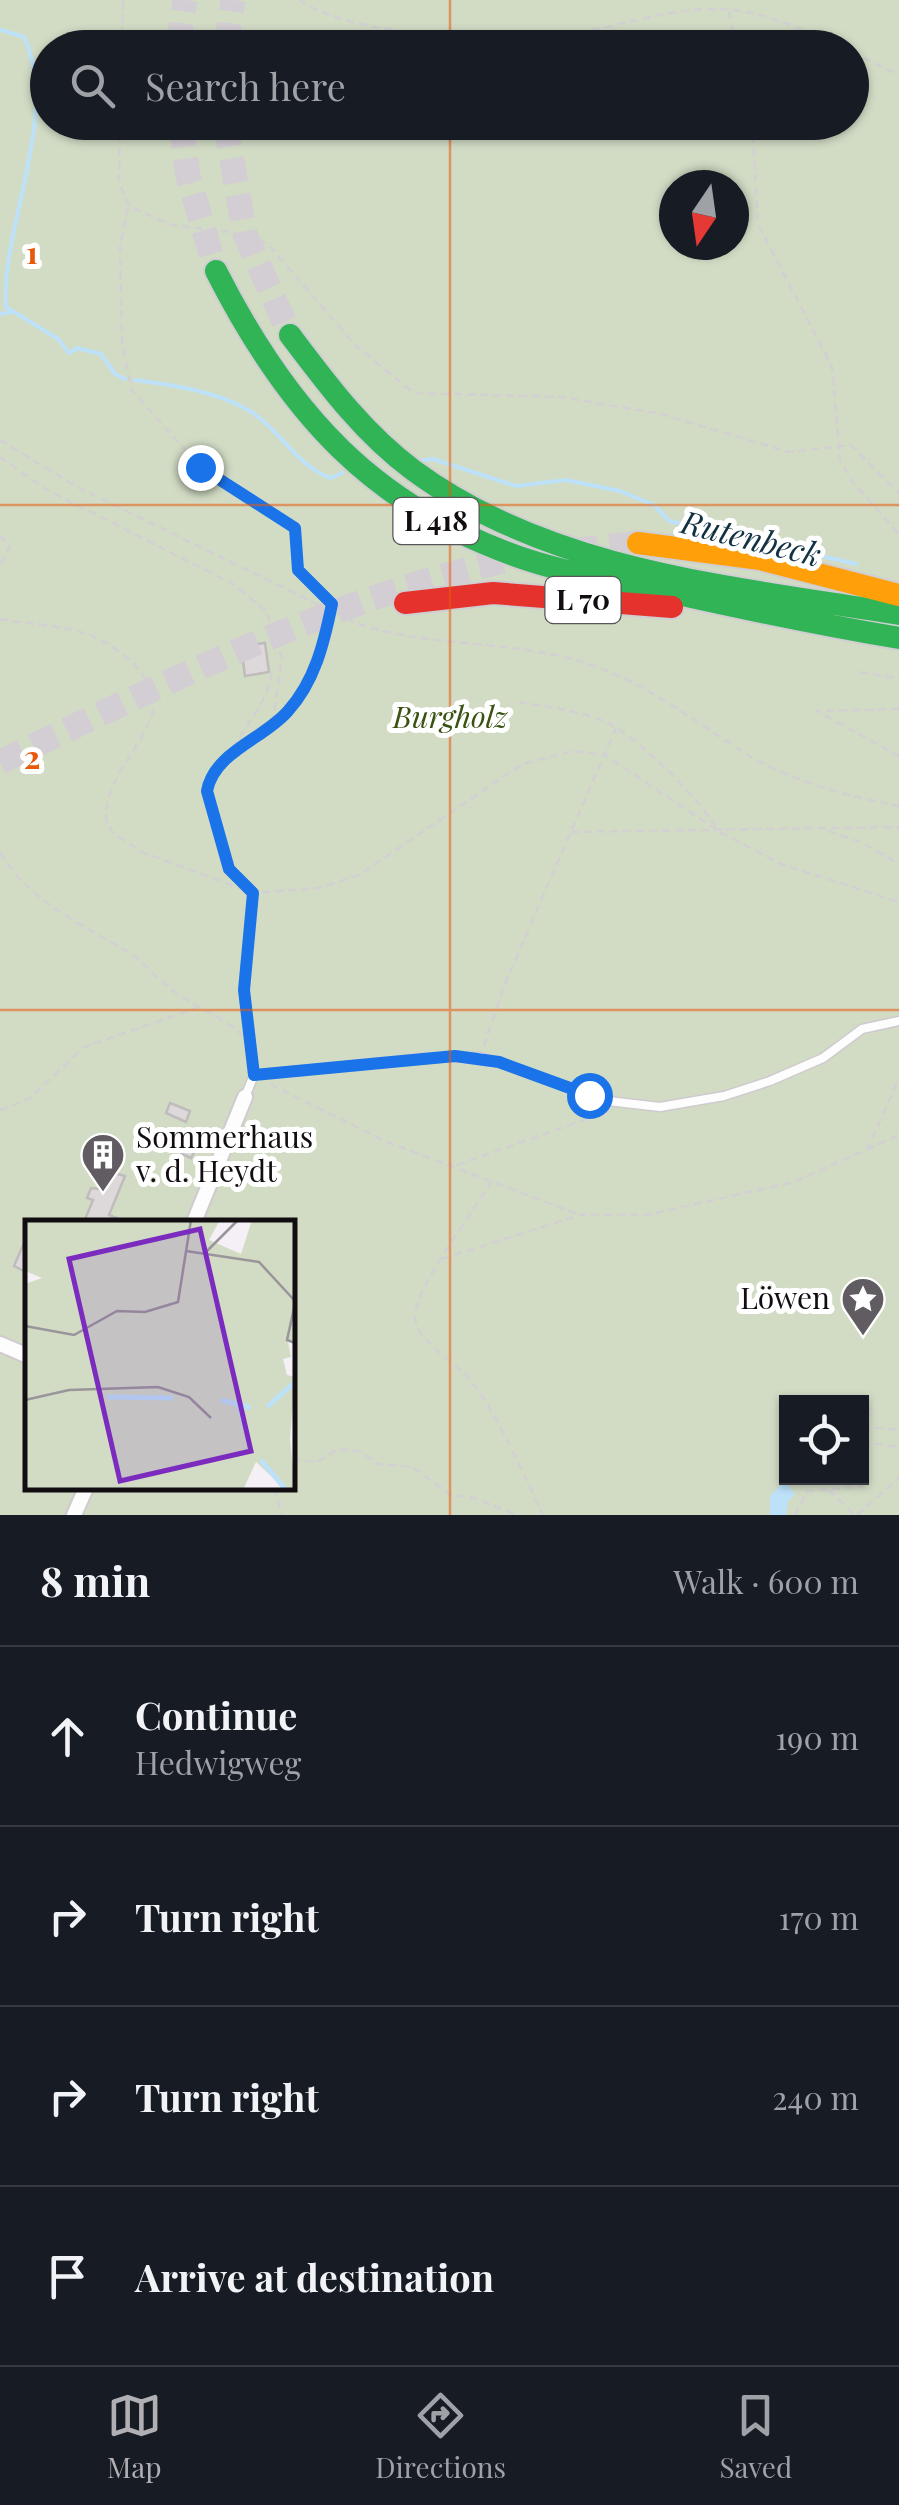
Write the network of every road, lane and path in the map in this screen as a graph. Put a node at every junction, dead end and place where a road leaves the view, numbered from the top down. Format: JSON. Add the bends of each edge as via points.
{"nodes":[{"id":1,"x":123,"y":0,"type":"edge"},
{"id":2,"x":299,"y":0,"type":"edge"},
{"id":3,"x":732,"y":0,"type":"edge"},
{"id":4,"x":731,"y":10,"type":"junction"},
{"id":5,"x":122,"y":30,"type":"edge"},
{"id":6,"x":412,"y":30,"type":"edge"},
{"id":7,"x":587,"y":30,"type":"edge"},
{"id":8,"x":734,"y":30,"type":"edge"},
{"id":9,"x":799,"y":30,"type":"edge"},
{"id":10,"x":869,"y":60,"type":"edge"},
{"id":11,"x":899,"y":75,"type":"edge"},
{"id":12,"x":119,"y":140,"type":"edge"},
{"id":13,"x":753,"y":140,"type":"edge"},
{"id":14,"x":129,"y":206,"type":"junction"},
{"id":15,"x":216,"y":271,"type":"tunnel mouth"},
{"id":16,"x":290,"y":334,"type":"tunnel mouth"},
{"id":17,"x":0,"y":440,"type":"edge"},
{"id":18,"x":836,"y":449,"type":"junction"},
{"id":19,"x":0,"y":457,"type":"edge"},
{"id":20,"x":899,"y":494,"type":"edge"},
{"id":21,"x":899,"y":534,"type":"edge"},
{"id":22,"x":0,"y":536,"type":"edge"},
{"id":23,"x":638,"y":543,"type":"tunnel mouth"},
{"id":24,"x":0,"y":565,"type":"edge"},
{"id":25,"x":899,"y":594,"type":"edge"},
{"id":26,"x":405,"y":603,"type":"dead end"},
{"id":27,"x":330,"y":612,"type":"junction"},
{"id":28,"x":762,"y":614,"type":"junction"},
{"id":29,"x":899,"y":614,"type":"edge"},
{"id":30,"x":0,"y":620,"type":"edge"},
{"id":31,"x":899,"y":638,"type":"edge"},
{"id":32,"x":272,"y":667,"type":"dead end"},
{"id":33,"x":860,"y":672,"type":"dead end"},
{"id":34,"x":899,"y":679,"type":"edge"},
{"id":35,"x":519,"y":702,"type":"dead end"},
{"id":36,"x":899,"y":709,"type":"edge"},
{"id":37,"x":272,"y":727,"type":"junction"},
{"id":38,"x":616,"y":728,"type":"junction"},
{"id":39,"x":605,"y":755,"type":"junction"},
{"id":40,"x":899,"y":756,"type":"edge"},
{"id":41,"x":225,"y":760,"type":"junction"},
{"id":42,"x":899,"y":806,"type":"edge"},
{"id":43,"x":899,"y":827,"type":"edge"},
{"id":44,"x":824,"y":830,"type":"junction"},
{"id":45,"x":569,"y":832,"type":"junction"},
{"id":46,"x":720,"y":832,"type":"junction"},
{"id":47,"x":0,"y":852,"type":"edge"},
{"id":48,"x":899,"y":864,"type":"edge"},
{"id":49,"x":253,"y":893,"type":"junction"},
{"id":50,"x":899,"y":902,"type":"edge"},
{"id":51,"x":198,"y":1007,"type":"junction"},
{"id":52,"x":899,"y":1021,"type":"edge"},
{"id":53,"x":253,"y":1046,"type":"junction"},
{"id":54,"x":480,"y":1058,"type":"junction"},
{"id":55,"x":254,"y":1075,"type":"junction"},
{"id":56,"x":899,"y":1078,"type":"edge"},
{"id":57,"x":245,"y":1097,"type":"joint"},
{"id":58,"x":626,"y":1105,"type":"junction"},
{"id":59,"x":0,"y":1110,"type":"edge"},
{"id":60,"x":899,"y":1136,"type":"edge"},
{"id":61,"x":867,"y":1151,"type":"junction"},
{"id":62,"x":455,"y":1166,"type":"junction"},
{"id":63,"x":492,"y":1180,"type":"junction"},
{"id":64,"x":580,"y":1215,"type":"junction"},
{"id":65,"x":195,"y":1220,"type":"edge"},
{"id":66,"x":442,"y":1259,"type":"junction"},
{"id":67,"x":871,"y":1411,"type":"dead end"},
{"id":68,"x":870,"y":1427,"type":"joint"},
{"id":69,"x":899,"y":1430,"type":"edge"},
{"id":70,"x":869,"y":1443,"type":"edge"},
{"id":71,"x":899,"y":1447,"type":"edge"},
{"id":72,"x":295,"y":1460,"type":"edge"},
{"id":73,"x":899,"y":1478,"type":"edge"},
{"id":74,"x":834,"y":1485,"type":"edge"},
{"id":75,"x":862,"y":1485,"type":"edge"},
{"id":76,"x":836,"y":1488,"type":"junction"},
{"id":77,"x":828,"y":1489,"type":"junction"},
{"id":78,"x":85,"y":1490,"type":"edge"},
{"id":79,"x":275,"y":1490,"type":"edge"},
{"id":80,"x":74,"y":1515,"type":"edge"},
{"id":81,"x":282,"y":1515,"type":"edge"},
{"id":82,"x":517,"y":1515,"type":"edge"},
{"id":83,"x":543,"y":1515,"type":"edge"},
{"id":84,"x":795,"y":1515,"type":"edge"},
{"id":85,"x":856,"y":1515,"type":"edge"}],
"edges":[{"from":1,"to":5,"type":"path"},
{"from":2,"to":6,"type":"path","via":[[380,28]]},
{"from":3,"to":4,"type":"path"},
{"from":4,"to":7,"type":"path"},
{"from":4,"to":8,"type":"path"},
{"from":4,"to":9,"type":"path"},
{"from":10,"to":11,"type":"path"},
{"from":12,"to":14,"type":"path","via":[[118,182]]},
{"from":13,"to":18,"type":"path","via":[[758,224],[832,367]]},
{"from":14,"to":18,"type":"path","via":[[172,225],[267,243],[356,346],[414,393],[560,397],[661,414],[789,452]]},
{"from":14,"to":27,"type":"path","via":[[120,245],[122,344],[132,390],[200,467],[295,528],[298,570],[328,597]]},
{"from":15,"to":28,"type":"highway","number":"L 418","via":[[262,362],[302,416],[350,462],[418,510],[527,560]]},
{"from":16,"to":29,"type":"highway","number":"L 418","via":[[328,391],[391,456],[501,525],[599,558]]},
{"from":17,"to":27,"type":"path","via":[[77,487]]},
{"from":18,"to":20,"type":"path","via":[[858,448]]},
{"from":18,"to":21,"type":"path","via":[[852,481]]},
{"from":19,"to":37,"type":"path","via":[[47,490],[234,584],[266,610],[282,658]]},
{"from":22,"to":24,"type":"path","via":[[10,546]]},
{"from":23,"to":25,"type":"highway","number":"L 70","via":[[746,556]]},
{"from":26,"to":28,"type":"highway","number":"L 70","via":[[493,593]]},
{"from":27,"to":37,"type":"path","via":[[314,672]]},
{"from":27,"to":42,"type":"path","via":[[404,637],[593,665],[659,695],[799,780]]},
{"from":28,"to":31,"type":"highway","number":"L 418"},
{"from":30,"to":49,"type":"path","via":[[87,634],[140,669],[152,690],[152,718],[112,787],[106,820],[113,833],[142,852]]},
{"from":32,"to":41,"type":"path","via":[[272,681]]},
{"from":33,"to":34,"type":"path"},
{"from":35,"to":38,"type":"path"},
{"from":36,"to":40,"type":"path","via":[[817,711]]},
{"from":37,"to":41,"type":"path"},
{"from":38,"to":39,"type":"path"},
{"from":38,"to":46,"type":"path","via":[[688,789]]},
{"from":39,"to":45,"type":"path"},
{"from":39,"to":46,"type":"path"},
{"from":39,"to":49,"type":"path","via":[[573,751],[522,764],[343,884]]},
{"from":41,"to":49,"type":"path","via":[[210,778],[211,814],[229,869]]},
{"from":43,"to":44,"type":"path"},
{"from":44,"to":46,"type":"path"},
{"from":44,"to":48,"type":"path"},
{"from":45,"to":46,"type":"path"},
{"from":45,"to":54,"type":"path"},
{"from":46,"to":50,"type":"path","via":[[781,864]]},
{"from":47,"to":51,"type":"path","via":[[18,880],[55,910],[129,953]]},
{"from":49,"to":53,"type":"path","via":[[244,990]]},
{"from":51,"to":53,"type":"path","via":[[238,1029]]},
{"from":51,"to":59,"type":"path","via":[[84,1048],[29,1100]]},
{"from":52,"to":58,"type":"lane","via":[[862,1029],[823,1058],[724,1096]]},
{"from":53,"to":55,"type":"path"},
{"from":54,"to":55,"type":"lane"},
{"from":54,"to":58,"type":"lane"},
{"from":55,"to":57,"type":"lane"},
{"from":55,"to":62,"type":"path","via":[[385,1141]]},
{"from":56,"to":61,"type":"path"},
{"from":57,"to":65,"type":"street"},
{"from":58,"to":62,"type":"path"},
{"from":60,"to":61,"type":"path"},
{"from":61,"to":64,"type":"path","via":[[794,1182],[646,1215]]},
{"from":62,"to":63,"type":"path"},
{"from":63,"to":64,"type":"path"},
{"from":63,"to":66,"type":"path"},
{"from":64,"to":66,"type":"path"},
{"from":66,"to":83,"type":"path","via":[[418,1301],[416,1325],[471,1381]]},
{"from":67,"to":68,"type":"path"},
{"from":68,"to":69,"type":"path"},
{"from":70,"to":71,"type":"path"},
{"from":72,"to":82,"type":"path","via":[[359,1451],[378,1464],[412,1467],[451,1495]]},
{"from":73,"to":85,"type":"path"},
{"from":74,"to":76,"type":"path"},
{"from":75,"to":76,"type":"path"},
{"from":76,"to":77,"type":"path"},
{"from":77,"to":84,"type":"path","via":[[807,1491]]},
{"from":77,"to":85,"type":"path"},
{"from":78,"to":80,"type":"street"},
{"from":79,"to":81,"type":"path"}]}
